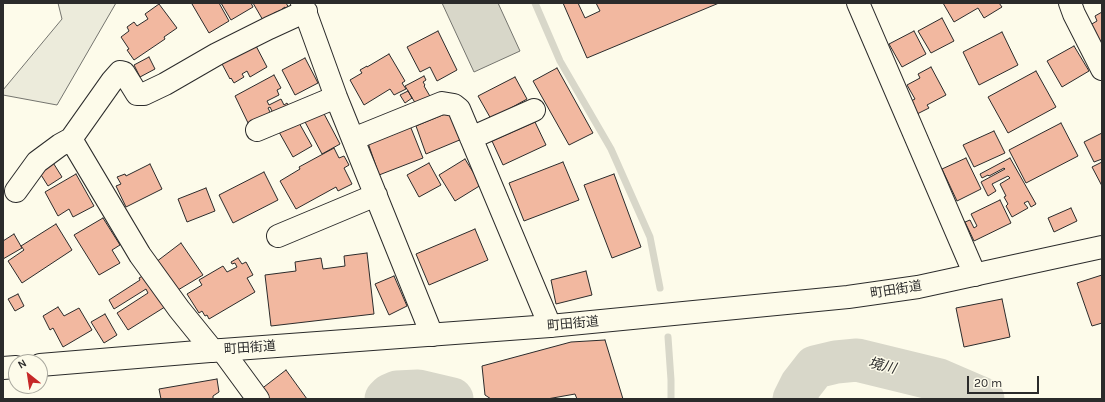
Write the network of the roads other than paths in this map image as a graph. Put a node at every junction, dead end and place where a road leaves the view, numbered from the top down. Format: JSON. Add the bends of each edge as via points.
{"nodes":[{"id":1,"x":858,"y":3,"type":"edge"},
{"id":2,"x":304,"y":7,"type":"edge"},
{"id":3,"x":1076,"y":7,"type":"edge"},
{"id":4,"x":1102,"y":69,"type":"edge"},
{"id":5,"x":336,"y":97,"type":"junction"},
{"id":6,"x":534,"y":110,"type":"dead end"},
{"id":7,"x":257,"y":130,"type":"dead end"},
{"id":8,"x":471,"y":138,"type":"junction"},
{"id":9,"x":353,"y":139,"type":"junction"},
{"id":10,"x":71,"y":140,"type":"junction"},
{"id":11,"x":16,"y":191,"type":"dead end"},
{"id":12,"x":376,"y":195,"type":"junction"},
{"id":13,"x":278,"y":236,"type":"dead end"},
{"id":14,"x":1102,"y":246,"type":"edge"},
{"id":15,"x":975,"y":275,"type":"junction"},
{"id":16,"x":550,"y":326,"type":"junction"},
{"id":17,"x":432,"y":335,"type":"junction"},
{"id":18,"x":218,"y":351,"type":"junction"},
{"id":19,"x":48,"y":364,"type":"edge"},
{"id":20,"x":258,"y":399,"type":"edge"}],
"edges":[{"from":1,"to":15,"type":"main road"},
{"from":2,"to":5,"type":"main road"},
{"from":2,"to":10,"type":"main road","via":[[144,94],[137,94],[124,73],[120,72]]},
{"from":3,"to":4,"type":"main road"},
{"from":5,"to":7,"type":"main road"},
{"from":5,"to":9,"type":"main road"},
{"from":6,"to":8,"type":"main road"},
{"from":8,"to":9,"type":"main road","via":[[459,109],[454,105],[442,103]]},
{"from":8,"to":16,"type":"main road"},
{"from":9,"to":12,"type":"main road"},
{"from":10,"to":11,"type":"main road","via":[[37,162]]},
{"from":10,"to":18,"type":"main road","via":[[140,254],[179,309]]},
{"from":12,"to":13,"type":"main road"},
{"from":12,"to":17,"type":"main road"},
{"from":14,"to":15,"type":"main road","name":"町田街道"},
{"from":15,"to":16,"type":"main road","name":"町田街道","via":[[848,298]]},
{"from":16,"to":17,"type":"main road","name":"町田街道"},
{"from":17,"to":18,"type":"main road","name":"町田街道"},
{"from":18,"to":19,"type":"main road","name":"町田街道"},
{"from":18,"to":20,"type":"main road"}]}
